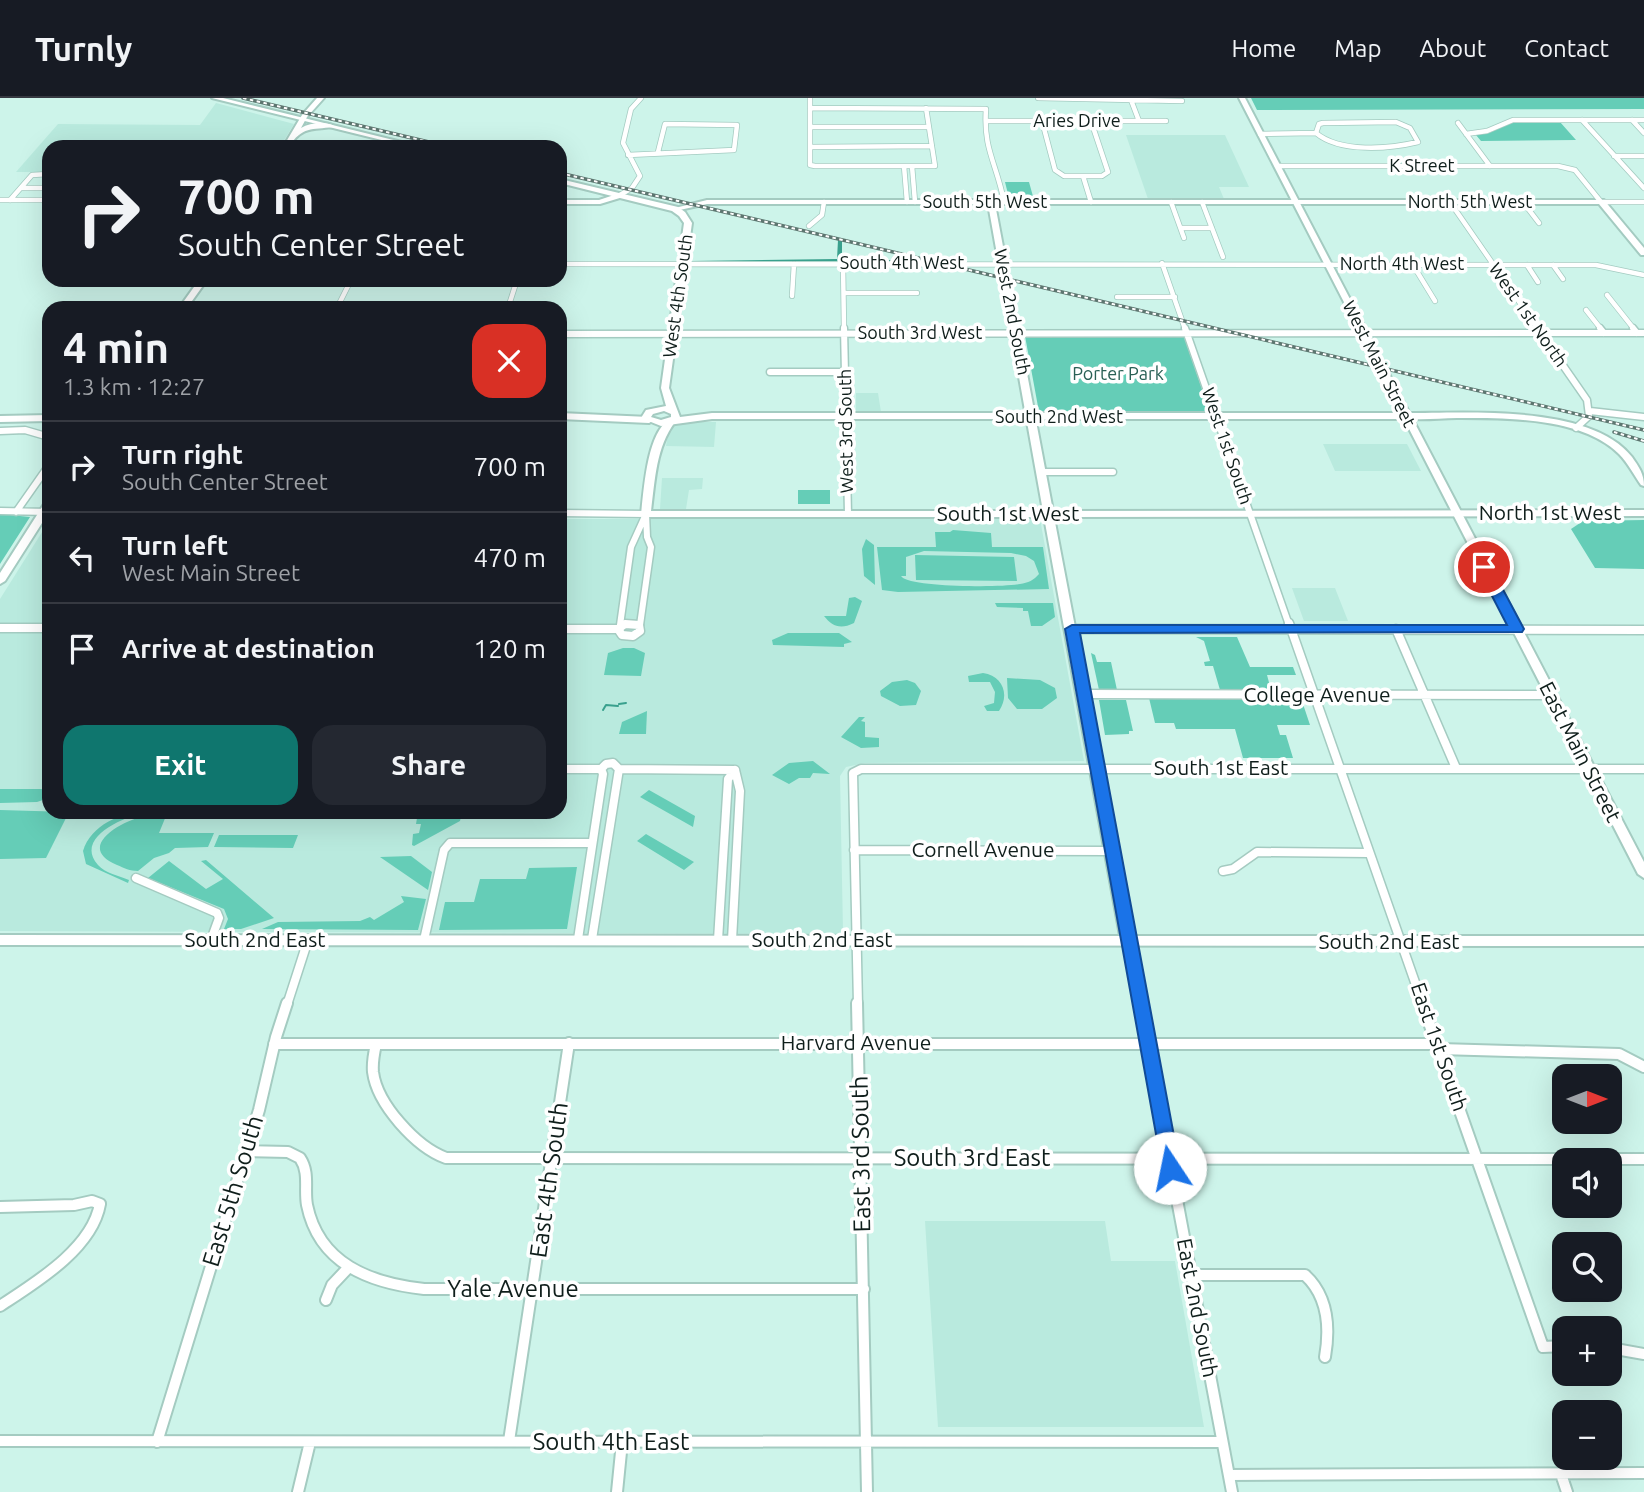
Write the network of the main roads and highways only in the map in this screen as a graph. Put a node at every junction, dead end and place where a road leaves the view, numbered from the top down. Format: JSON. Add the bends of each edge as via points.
{"nodes":[{"id":1,"x":215,"y":98,"type":"edge"},
{"id":2,"x":326,"y":98,"type":"edge"},
{"id":3,"x":1242,"y":98,"type":"edge"},
{"id":4,"x":315,"y":101,"type":"edge"},
{"id":5,"x":303,"y":120,"type":"junction"},
{"id":6,"x":331,"y":126,"type":"junction"},
{"id":7,"x":295,"y":133,"type":"junction"},
{"id":8,"x":290,"y":140,"type":"edge"},
{"id":9,"x":390,"y":140,"type":"edge"},
{"id":10,"x":567,"y":183,"type":"edge"},
{"id":11,"x":620,"y":195,"type":"junction"},
{"id":12,"x":567,"y":202,"type":"edge"},
{"id":13,"x":991,"y":202,"type":"junction"},
{"id":14,"x":1296,"y":202,"type":"junction"},
{"id":15,"x":675,"y":209,"type":"junction"},
{"id":16,"x":1644,"y":253,"type":"edge"},
{"id":17,"x":665,"y":388,"type":"junction"},
{"id":18,"x":567,"y":416,"type":"edge"},
{"id":19,"x":651,"y":416,"type":"junction"},
{"id":20,"x":672,"y":416,"type":"junction"},
{"id":21,"x":1406,"y":416,"type":"junction"},
{"id":22,"x":1032,"y":417,"type":"junction"},
{"id":23,"x":42,"y":418,"type":"edge"},
{"id":24,"x":0,"y":419,"type":"edge"},
{"id":25,"x":657,"y":450,"type":"junction"},
{"id":26,"x":1644,"y":483,"type":"edge"},
{"id":27,"x":1644,"y":513,"type":"edge"},
{"id":28,"x":1051,"y":514,"type":"junction"},
{"id":29,"x":1457,"y":514,"type":"junction"},
{"id":30,"x":42,"y":518,"type":"edge"},
{"id":31,"x":0,"y":582,"type":"edge"},
{"id":32,"x":1072,"y":629,"type":"joint"},
{"id":33,"x":1517,"y":629,"type":"joint"},
{"id":34,"x":1644,"y":874,"type":"edge"},
{"id":35,"x":0,"y":940,"type":"edge"},
{"id":36,"x":1128,"y":941,"type":"junction"},
{"id":37,"x":1644,"y":941,"type":"edge"}],
"edges":[{"from":1,"to":5,"type":"main road"},
{"from":2,"to":4,"type":"main road"},
{"from":3,"to":14,"type":"main road","name":"West Main Street"},
{"from":4,"to":5,"type":"main road"},
{"from":5,"to":6,"type":"main road"},
{"from":5,"to":7,"type":"main road"},
{"from":6,"to":7,"type":"main road"},
{"from":6,"to":9,"type":"main road"},
{"from":7,"to":8,"type":"main road"},
{"from":10,"to":11,"type":"main road"},
{"from":11,"to":12,"type":"main road","via":[[600,202]]},
{"from":11,"to":15,"type":"main road"},
{"from":13,"to":14,"type":"main road","name":"South 5th West"},
{"from":13,"to":15,"type":"main road","name":"South 5th West","via":[[707,202]]},
{"from":13,"to":22,"type":"main road","name":"West 2nd South"},
{"from":14,"to":16,"type":"main road","name":"North 5th West","via":[[1601,202]]},
{"from":14,"to":21,"type":"main road","name":"West Main Street"},
{"from":15,"to":17,"type":"main road","name":"West 4th South","via":[[688,223]]},
{"from":17,"to":19,"type":"main road","name":"West 4th South"},
{"from":17,"to":20,"type":"main road","name":"West 4th South"},
{"from":18,"to":19,"type":"main road"},
{"from":19,"to":20,"type":"main road"},
{"from":19,"to":20,"type":"main road"},
{"from":19,"to":25,"type":"main road"},
{"from":20,"to":22,"type":"main road","name":"South 2nd West"},
{"from":20,"to":25,"type":"main road"},
{"from":21,"to":22,"type":"main road","name":"South 2nd West"},
{"from":21,"to":26,"type":"main road","name":"South 2nd West","via":[[1516,417],[1576,428],[1619,449]]},
{"from":21,"to":29,"type":"main road","name":"West Main Street"},
{"from":22,"to":28,"type":"main road","name":"West 2nd South"},
{"from":23,"to":24,"type":"main road"},
{"from":25,"to":28,"type":"main road","name":"South 1st West","via":[[646,514]]},
{"from":27,"to":29,"type":"main road","name":"North 1st West"},
{"from":28,"to":29,"type":"main road","name":"South 1st West"},
{"from":28,"to":32,"type":"main road","name":"West 2nd South"},
{"from":29,"to":33,"type":"main road","name":"West Main Street"},
{"from":30,"to":31,"type":"main road"},
{"from":32,"to":36,"type":"main road","name":"East 2nd South"},
{"from":33,"to":34,"type":"main road","name":"East Main Street"},
{"from":35,"to":36,"type":"main road","name":"South 2nd East"},
{"from":36,"to":37,"type":"main road","name":"South 2nd East"}]}
